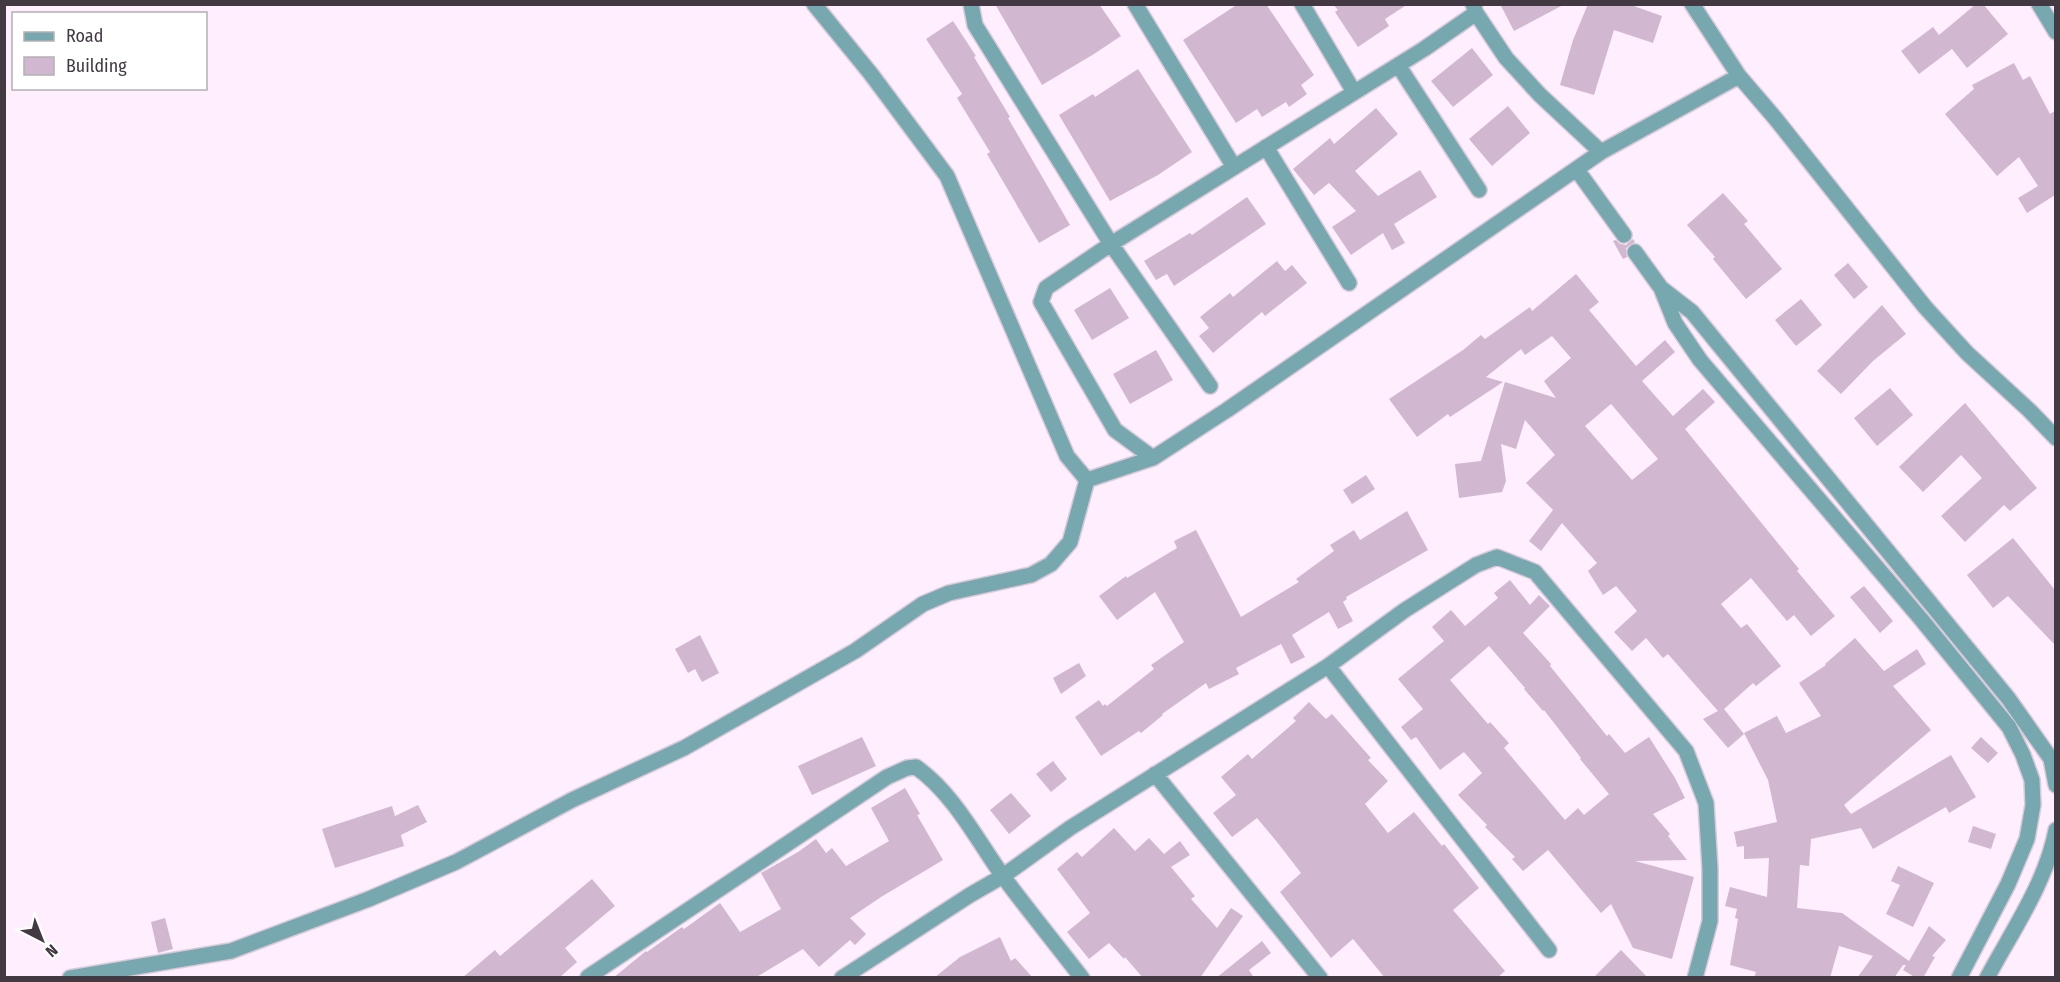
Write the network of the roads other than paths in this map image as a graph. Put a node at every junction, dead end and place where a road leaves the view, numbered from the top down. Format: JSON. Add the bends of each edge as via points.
{"nodes":[{"id":1,"x":814,"y":4,"type":"edge"},
{"id":2,"x":971,"y":4,"type":"edge"},
{"id":3,"x":1135,"y":4,"type":"edge"},
{"id":4,"x":1302,"y":4,"type":"edge"},
{"id":5,"x":1692,"y":4,"type":"edge"},
{"id":6,"x":2039,"y":4,"type":"edge"},
{"id":7,"x":1475,"y":8,"type":"edge"},
{"id":8,"x":2055,"y":32,"type":"edge"},
{"id":9,"x":1398,"y":65,"type":"junction"},
{"id":10,"x":1739,"y":76,"type":"junction"},
{"id":11,"x":1354,"y":92,"type":"junction"},
{"id":12,"x":1266,"y":147,"type":"junction"},
{"id":13,"x":1601,"y":152,"type":"junction"},
{"id":14,"x":1234,"y":167,"type":"junction"},
{"id":15,"x":1577,"y":170,"type":"junction"},
{"id":16,"x":1479,"y":190,"type":"dead end"},
{"id":17,"x":1624,"y":235,"type":"dead end"},
{"id":18,"x":1111,"y":244,"type":"junction"},
{"id":19,"x":1635,"y":252,"type":"dead end"},
{"id":20,"x":1349,"y":283,"type":"dead end"},
{"id":21,"x":1661,"y":288,"type":"junction"},
{"id":22,"x":1210,"y":386,"type":"dead end"},
{"id":23,"x":2055,"y":438,"type":"edge"},
{"id":24,"x":1152,"y":458,"type":"junction"},
{"id":25,"x":1087,"y":480,"type":"junction"},
{"id":26,"x":1906,"y":573,"type":"junction"},
{"id":27,"x":1892,"y":585,"type":"junction"},
{"id":28,"x":1328,"y":666,"type":"junction"},
{"id":29,"x":1155,"y":774,"type":"junction"},
{"id":30,"x":2055,"y":785,"type":"edge"},
{"id":31,"x":2055,"y":830,"type":"edge"},
{"id":32,"x":1003,"y":876,"type":"junction"},
{"id":33,"x":1549,"y":950,"type":"dead end"},
{"id":34,"x":588,"y":977,"type":"edge"},
{"id":35,"x":70,"y":978,"type":"edge"},
{"id":36,"x":842,"y":978,"type":"edge"},
{"id":37,"x":1082,"y":978,"type":"edge"},
{"id":38,"x":1320,"y":978,"type":"edge"},
{"id":39,"x":1695,"y":978,"type":"edge"},
{"id":40,"x":1959,"y":978,"type":"edge"},
{"id":41,"x":1987,"y":978,"type":"edge"}],
"edges":[{"from":1,"to":25,"type":"street","via":[[947,176],[1067,456]]},
{"from":2,"to":18,"type":"street","via":[[975,25]]},
{"from":3,"to":14,"type":"street"},
{"from":4,"to":11,"type":"street"},
{"from":5,"to":10,"type":"street"},
{"from":6,"to":8,"type":"street"},
{"from":7,"to":9,"type":"street"},
{"from":7,"to":13,"type":"street","via":[[1506,58]]},
{"from":9,"to":11,"type":"street"},
{"from":9,"to":16,"type":"street"},
{"from":10,"to":13,"type":"street"},
{"from":10,"to":23,"type":"street","via":[[1925,307]]},
{"from":11,"to":12,"type":"street"},
{"from":12,"to":14,"type":"street"},
{"from":12,"to":20,"type":"street"},
{"from":13,"to":15,"type":"street"},
{"from":14,"to":18,"type":"street"},
{"from":15,"to":17,"type":"street"},
{"from":15,"to":24,"type":"street"},
{"from":18,"to":22,"type":"street"},
{"from":18,"to":24,"type":"street","via":[[1046,288],[1041,302],[1115,430]]},
{"from":19,"to":21,"type":"street"},
{"from":21,"to":26,"type":"street","via":[[1692,312]]},
{"from":21,"to":27,"type":"street","via":[[1675,323],[1700,360]]},
{"from":24,"to":25,"type":"street"},
{"from":25,"to":35,"type":"street","via":[[1070,542],[1051,564],[1031,575],[949,593],[923,604],[855,651],[684,748],[572,800],[456,862],[231,951]]},
{"from":26,"to":27,"type":"street"},
{"from":26,"to":30,"type":"street","via":[[2051,759]]},
{"from":27,"to":40,"type":"street","via":[[2008,727],[2032,780],[2028,839]]},
{"from":28,"to":29,"type":"street"},
{"from":28,"to":33,"type":"street"},
{"from":28,"to":39,"type":"street","via":[[1476,565],[1497,557],[1535,572],[1686,751],[1706,803],[1710,869],[1710,921]]},
{"from":29,"to":32,"type":"street"},
{"from":29,"to":38,"type":"street"},
{"from":31,"to":41,"type":"street","via":[[2037,885]]},
{"from":32,"to":34,"type":"street","via":[[943,791],[916,767],[907,768],[887,777]]},
{"from":32,"to":36,"type":"street"},
{"from":32,"to":37,"type":"street"}]}
